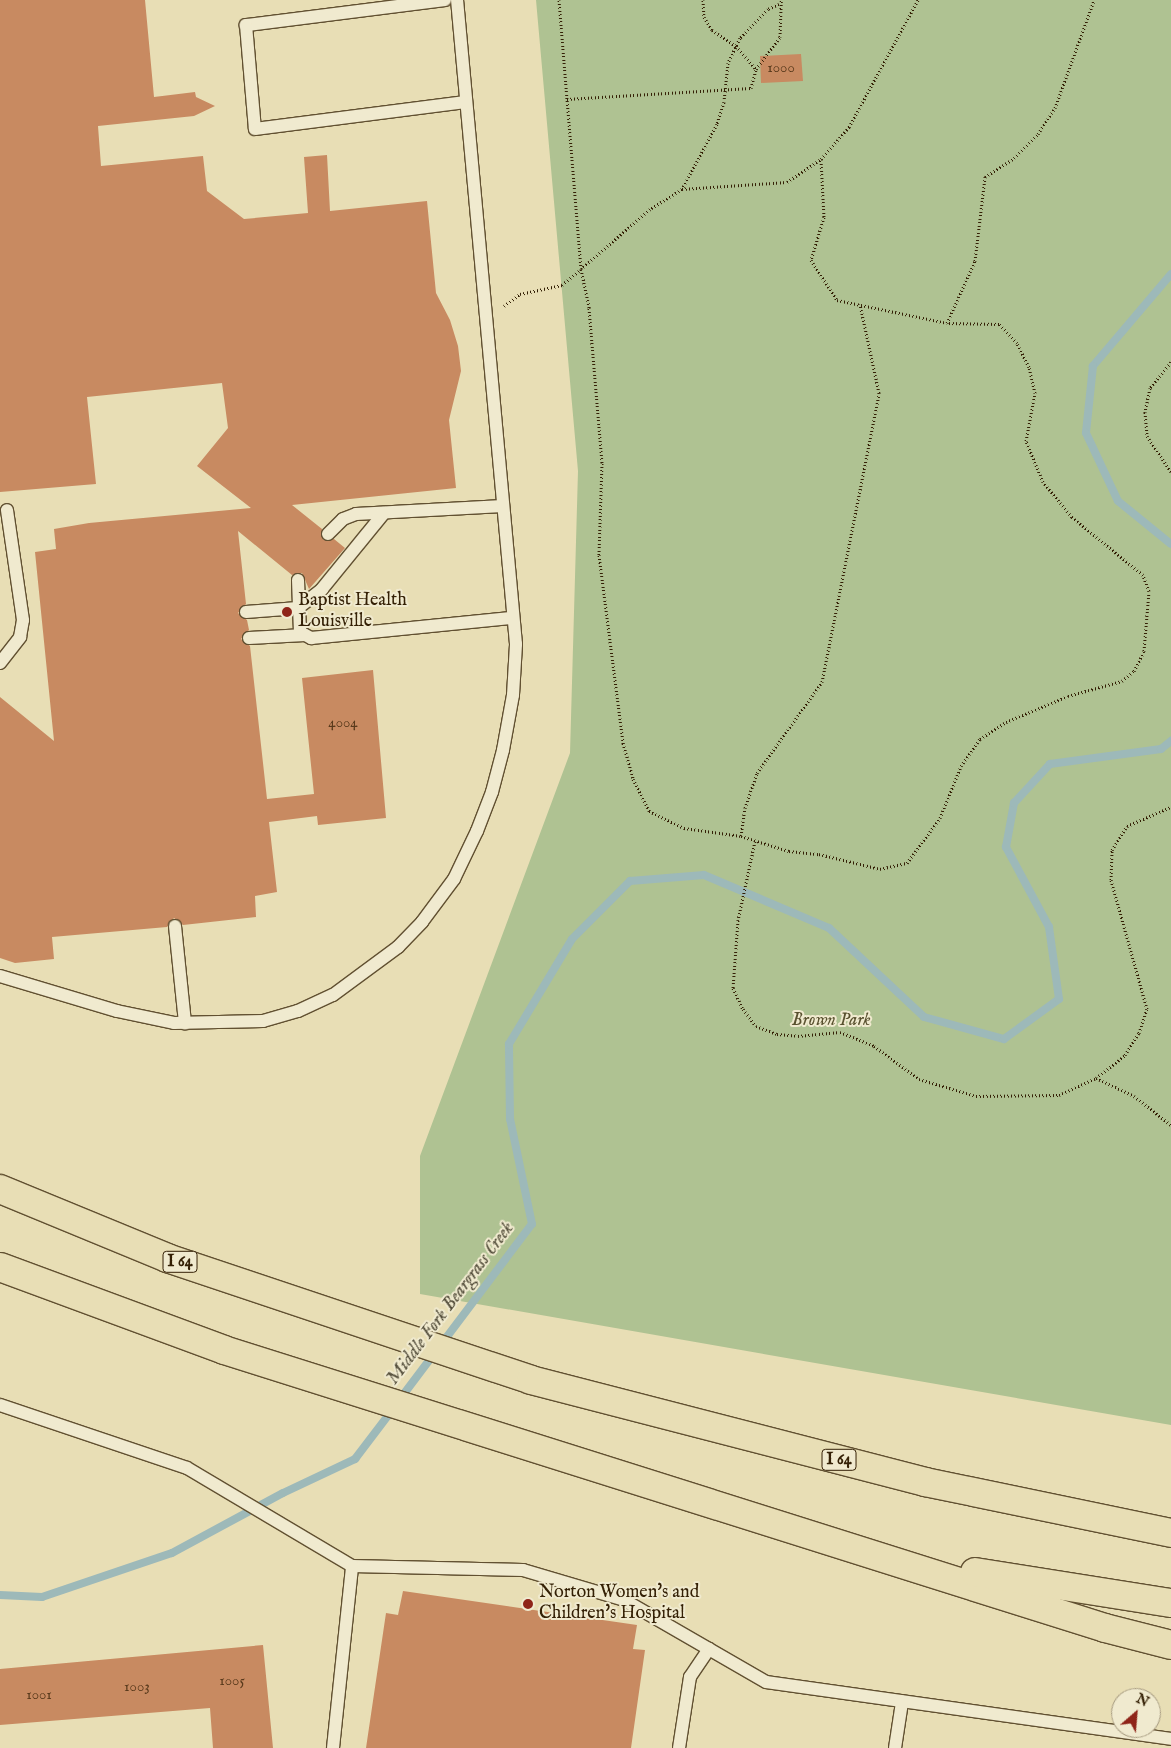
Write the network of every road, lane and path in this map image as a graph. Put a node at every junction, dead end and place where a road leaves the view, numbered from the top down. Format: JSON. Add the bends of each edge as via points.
{"nodes":[{"id":1,"x":445,"y":0,"type":"edge"},
{"id":2,"x":457,"y":0,"type":"edge"},
{"id":3,"x":559,"y":0,"type":"edge"},
{"id":4,"x":703,"y":0,"type":"edge"},
{"id":5,"x":918,"y":0,"type":"edge"},
{"id":6,"x":1094,"y":0,"type":"edge"},
{"id":7,"x":780,"y":2,"type":"edge"},
{"id":8,"x":736,"y":46,"type":"junction"},
{"id":9,"x":756,"y":69,"type":"junction"},
{"id":10,"x":724,"y":92,"type":"junction"},
{"id":11,"x":567,"y":99,"type":"junction"},
{"id":12,"x":464,"y":102,"type":"junction"},
{"id":13,"x":821,"y":159,"type":"junction"},
{"id":14,"x":682,"y":189,"type":"junction"},
{"id":15,"x":581,"y":269,"type":"junction"},
{"id":16,"x":860,"y":304,"type":"junction"},
{"id":17,"x":484,"y":308,"type":"junction"},
{"id":18,"x":947,"y":323,"type":"junction"},
{"id":19,"x":1171,"y":362,"type":"edge"},
{"id":20,"x":1171,"y":472,"type":"edge"},
{"id":21,"x":503,"y":506,"type":"junction"},
{"id":22,"x":7,"y":510,"type":"dead end"},
{"id":23,"x":384,"y":513,"type":"junction"},
{"id":24,"x":328,"y":534,"type":"dead end"},
{"id":25,"x":298,"y":580,"type":"dead end"},
{"id":26,"x":298,"y":608,"type":"junction"},
{"id":27,"x":246,"y":612,"type":"dead end"},
{"id":28,"x":513,"y":618,"type":"junction"},
{"id":29,"x":304,"y":634,"type":"junction"},
{"id":30,"x":250,"y":638,"type":"dead end"},
{"id":31,"x":0,"y":663,"type":"edge"},
{"id":32,"x":1171,"y":807,"type":"edge"},
{"id":33,"x":741,"y":836,"type":"junction"},
{"id":34,"x":754,"y":841,"type":"junction"},
{"id":35,"x":176,"y":926,"type":"dead end"},
{"id":36,"x":0,"y":976,"type":"edge"},
{"id":37,"x":185,"y":1023,"type":"junction"},
{"id":38,"x":1096,"y":1078,"type":"junction"},
{"id":39,"x":1171,"y":1125,"type":"edge"},
{"id":40,"x":0,"y":1189,"type":"edge"},
{"id":41,"x":0,"y":1266,"type":"edge"},
{"id":42,"x":0,"y":1404,"type":"edge"},
{"id":43,"x":1171,"y":1533,"type":"edge"},
{"id":44,"x":877,"y":1556,"type":"junction"},
{"id":45,"x":352,"y":1566,"type":"junction"},
{"id":46,"x":1171,"y":1603,"type":"edge"},
{"id":47,"x":1171,"y":1645,"type":"edge"},
{"id":48,"x":709,"y":1649,"type":"junction"},
{"id":49,"x":902,"y":1702,"type":"junction"},
{"id":50,"x":1171,"y":1739,"type":"edge"},
{"id":51,"x":333,"y":1748,"type":"edge"},
{"id":52,"x":679,"y":1748,"type":"edge"},
{"id":53,"x":895,"y":1748,"type":"edge"}],
"edges":[{"from":1,"to":12,"type":"lane","via":[[246,25],[255,128]]},
{"from":2,"to":12,"type":"lane"},
{"from":3,"to":11,"type":"path"},
{"from":4,"to":8,"type":"path","via":[[704,16],[712,30]]},
{"from":5,"to":13,"type":"path","via":[[849,127]]},
{"from":6,"to":18,"type":"path","via":[[1055,108],[1038,134],[1014,158],[986,177],[975,261]]},
{"from":7,"to":8,"type":"path","via":[[752,23]]},
{"from":7,"to":9,"type":"path","via":[[780,37]]},
{"from":8,"to":9,"type":"path"},
{"from":8,"to":10,"type":"path","via":[[728,63]]},
{"from":9,"to":10,"type":"path","via":[[752,88]]},
{"from":10,"to":11,"type":"path"},
{"from":10,"to":14,"type":"path","via":[[717,124]]},
{"from":11,"to":15,"type":"path"},
{"from":12,"to":17,"type":"lane"},
{"from":13,"to":14,"type":"path","via":[[788,182]]},
{"from":13,"to":16,"type":"path","via":[[824,217],[811,260],[837,300]]},
{"from":14,"to":15,"type":"path","via":[[650,209]]},
{"from":15,"to":17,"type":"path","via":[[562,285],[520,294],[505,306]]},
{"from":15,"to":33,"type":"path","via":[[590,308],[602,463],[599,555],[623,743],[633,779],[649,812],[684,828]]},
{"from":16,"to":18,"type":"path"},
{"from":16,"to":33,"type":"path","via":[[879,393],[822,682],[756,773],[745,808]]},
{"from":17,"to":21,"type":"lane"},
{"from":18,"to":34,"type":"path","via":[[999,324],[1017,343],[1029,368],[1036,394],[1026,441],[1043,482],[1072,517],[1143,574],[1149,591],[1144,651],[1134,671],[1122,681],[1068,696],[1006,722],[980,740],[961,766],[940,818],[907,863],[880,869]]},
{"from":19,"to":20,"type":"path","via":[[1150,388],[1145,412],[1147,436]]},
{"from":21,"to":23,"type":"lane"},
{"from":21,"to":28,"type":"lane"},
{"from":22,"to":31,"type":"lane","via":[[23,620],[20,637]]},
{"from":23,"to":24,"type":"lane","via":[[356,514],[343,519]]},
{"from":23,"to":26,"type":"lane","via":[[322,589]]},
{"from":25,"to":26,"type":"lane"},
{"from":26,"to":27,"type":"lane"},
{"from":26,"to":29,"type":"lane","via":[[300,632]]},
{"from":28,"to":29,"type":"lane","via":[[311,638]]},
{"from":28,"to":37,"type":"lane","via":[[516,644],[513,696],[492,792],[454,879],[422,922],[362,976],[298,1012],[263,1021]]},
{"from":29,"to":30,"type":"lane"},
{"from":32,"to":38,"type":"path","via":[[1127,826],[1112,850],[1111,880],[1148,1009],[1139,1033],[1125,1055]]},
{"from":33,"to":34,"type":"path"},
{"from":34,"to":38,"type":"path","via":[[738,920],[733,988],[742,1009],[756,1026],[777,1034],[798,1036],[840,1032],[874,1046],[919,1079],[976,1096],[1059,1095]]},
{"from":35,"to":37,"type":"lane"},
{"from":36,"to":37,"type":"lane","via":[[117,1011]]},
{"from":38,"to":39,"type":"path","via":[[1134,1096]]},
{"from":40,"to":43,"type":"highway","number":"I 64","via":[[167,1258],[510,1373],[925,1482]]},
{"from":41,"to":44,"type":"highway","via":[[224,1350]]},
{"from":42,"to":45,"type":"lane","via":[[187,1468]]},
{"from":44,"to":46,"type":"highway"},
{"from":44,"to":47,"type":"highway","via":[[1105,1628]]},
{"from":45,"to":48,"type":"lane","via":[[522,1570],[624,1600]]},
{"from":45,"to":51,"type":"lane"},
{"from":48,"to":49,"type":"lane","via":[[766,1682]]},
{"from":48,"to":52,"type":"lane","via":[[690,1677]]},
{"from":49,"to":50,"type":"lane"},
{"from":49,"to":53,"type":"lane"}]}
